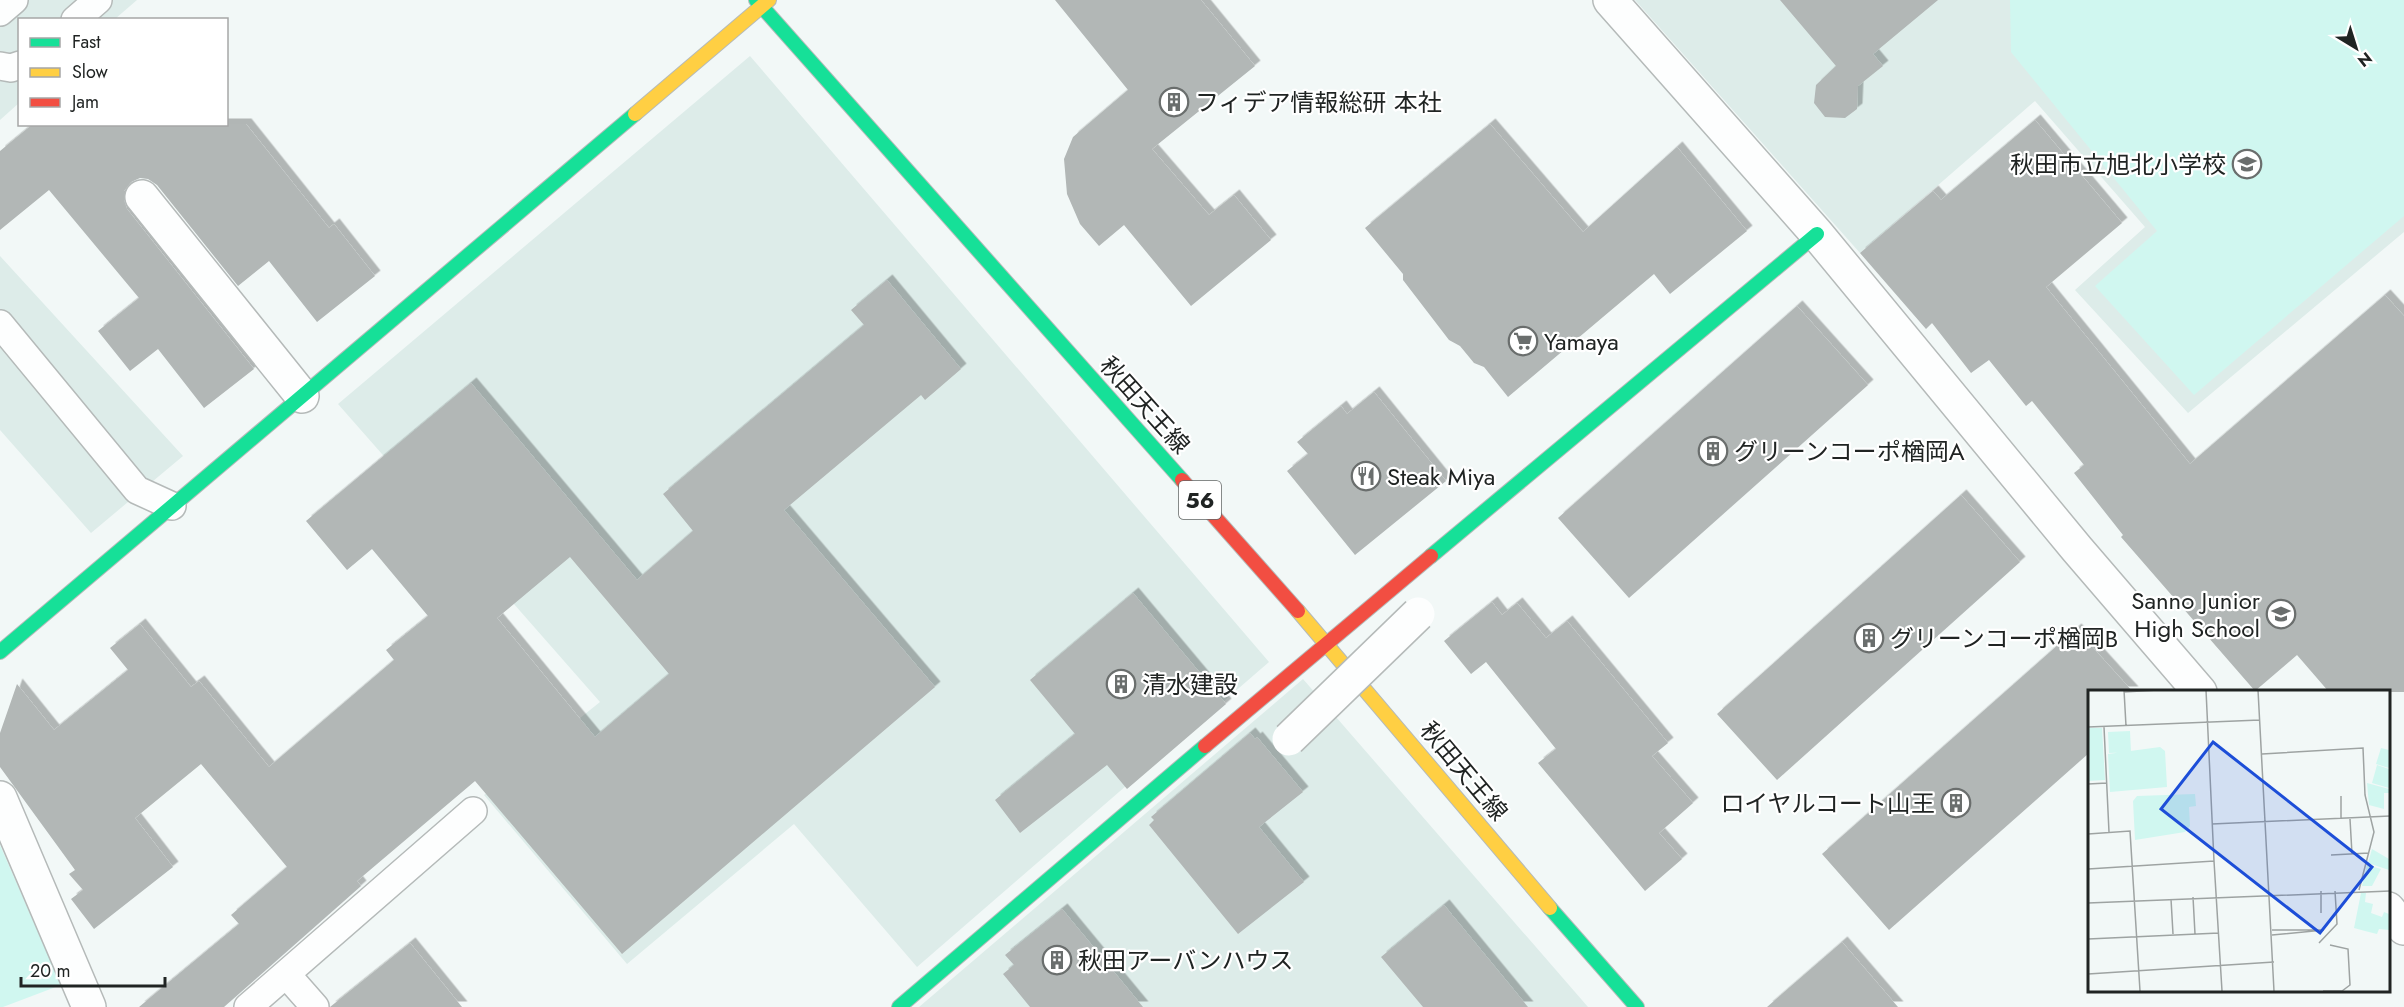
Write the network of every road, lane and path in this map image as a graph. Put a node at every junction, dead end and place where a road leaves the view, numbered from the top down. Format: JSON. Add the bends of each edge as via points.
{"nodes":[{"id":1,"x":14,"y":0,"type":"edge"},
{"id":2,"x":98,"y":0,"type":"edge"},
{"id":3,"x":1610,"y":0,"type":"edge"},
{"id":4,"x":762,"y":2,"type":"edge"},
{"id":5,"x":0,"y":12,"type":"edge"},
{"id":6,"x":77,"y":18,"type":"edge"},
{"id":7,"x":0,"y":66,"type":"edge"},
{"id":8,"x":18,"y":66,"type":"edge"},
{"id":9,"x":142,"y":197,"type":"dead end"},
{"id":10,"x":1817,"y":234,"type":"junction"},
{"id":11,"x":0,"y":324,"type":"edge"},
{"id":12,"x":302,"y":396,"type":"junction"},
{"id":13,"x":171,"y":506,"type":"junction"},
{"id":14,"x":1418,"y":614,"type":"dead end"},
{"id":15,"x":1327,"y":643,"type":"junction"},
{"id":16,"x":0,"y":652,"type":"edge"},
{"id":17,"x":2198,"y":690,"type":"edge"},
{"id":18,"x":1289,"y":739,"type":"dead end"},
{"id":19,"x":0,"y":798,"type":"edge"},
{"id":20,"x":473,"y":811,"type":"dead end"},
{"id":21,"x":2389,"y":910,"type":"edge"},
{"id":22,"x":2404,"y":928,"type":"edge"},
{"id":23,"x":286,"y":974,"type":"junction"},
{"id":24,"x":88,"y":1007,"type":"edge"},
{"id":25,"x":249,"y":1007,"type":"edge"},
{"id":26,"x":315,"y":1007,"type":"edge"},
{"id":27,"x":900,"y":1007,"type":"edge"},
{"id":28,"x":1637,"y":1007,"type":"edge"}],
"edges":[{"from":1,"to":5,"type":"lane"},
{"from":2,"to":6,"type":"lane"},
{"from":3,"to":10,"type":"street"},
{"from":4,"to":12,"type":"street"},
{"from":4,"to":15,"type":"street","name":"秋田天王線","number":"56"},
{"from":7,"to":8,"type":"lane"},
{"from":9,"to":12,"type":"street"},
{"from":10,"to":15,"type":"street"},
{"from":10,"to":17,"type":"street"},
{"from":11,"to":13,"type":"lane","via":[[137,490]]},
{"from":12,"to":13,"type":"street"},
{"from":13,"to":16,"type":"street"},
{"from":14,"to":18,"type":"street","bridge":true},
{"from":15,"to":27,"type":"street"},
{"from":15,"to":28,"type":"street","name":"秋田天王線","number":"56"},
{"from":19,"to":24,"type":"street"},
{"from":20,"to":23,"type":"lane"},
{"from":21,"to":22,"type":"street"},
{"from":23,"to":25,"type":"lane"},
{"from":23,"to":26,"type":"lane"}]}
